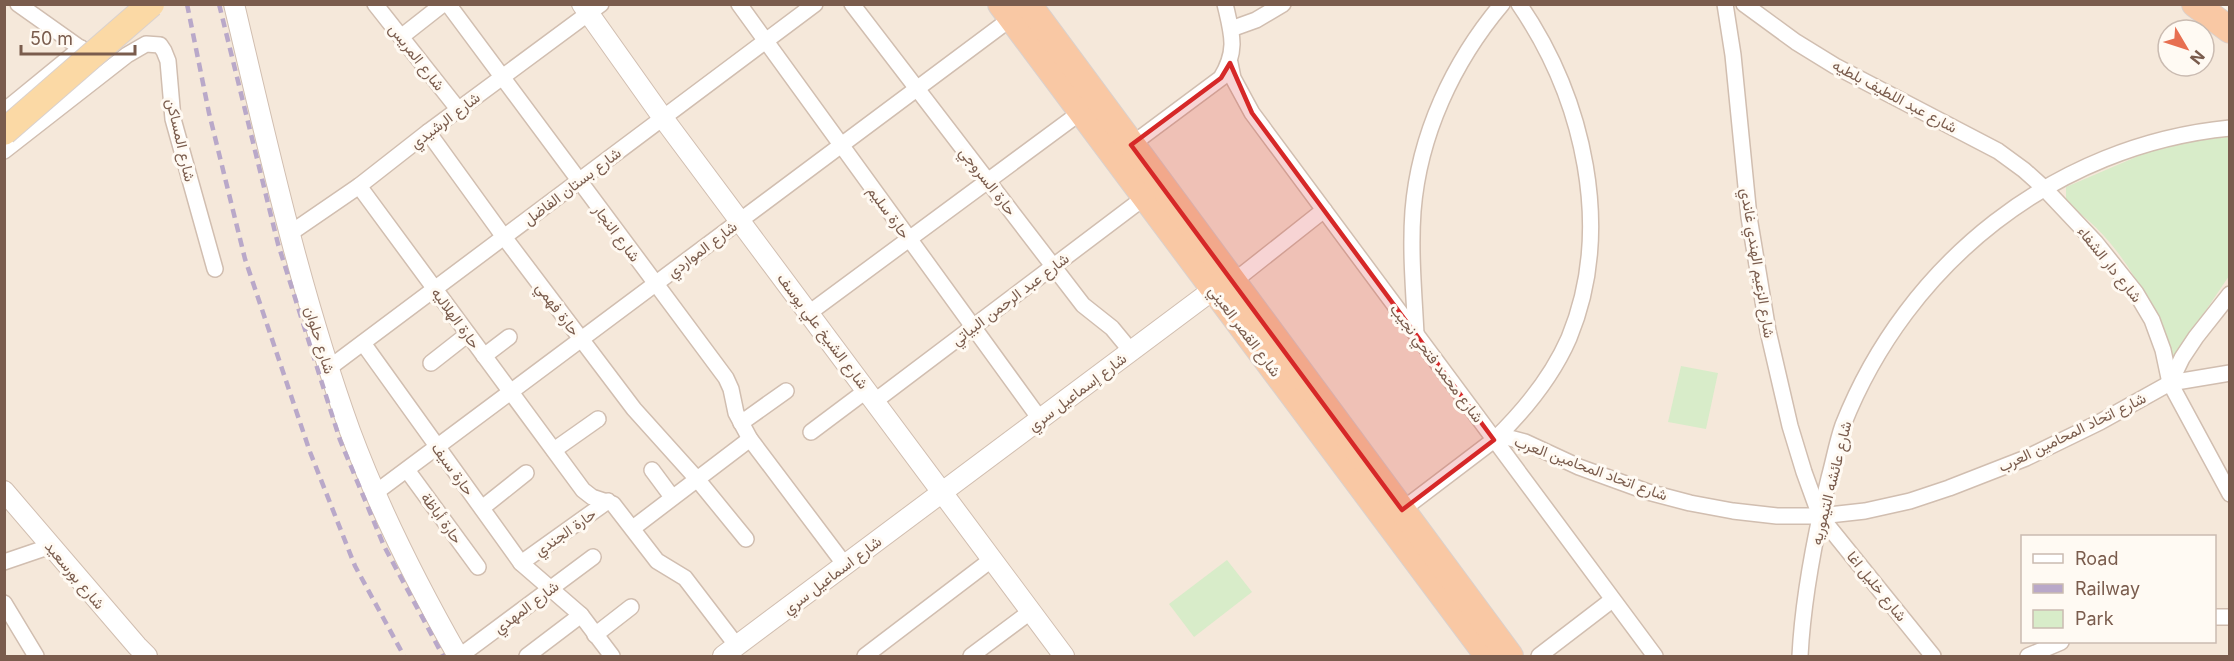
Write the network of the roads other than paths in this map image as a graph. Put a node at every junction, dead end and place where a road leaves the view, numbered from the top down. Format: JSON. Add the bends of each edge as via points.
{"nodes":[{"id":1,"x":18,"y":4,"type":"edge"},
{"id":2,"x":151,"y":4,"type":"edge"},
{"id":3,"x":234,"y":4,"type":"edge"},
{"id":4,"x":375,"y":4,"type":"edge"},
{"id":5,"x":443,"y":4,"type":"edge"},
{"id":6,"x":448,"y":4,"type":"edge"},
{"id":7,"x":739,"y":4,"type":"edge"},
{"id":8,"x":814,"y":4,"type":"edge"},
{"id":9,"x":852,"y":4,"type":"edge"},
{"id":10,"x":1225,"y":4,"type":"edge"},
{"id":11,"x":1283,"y":4,"type":"edge"},
{"id":12,"x":1502,"y":4,"type":"edge"},
{"id":13,"x":1519,"y":4,"type":"edge"},
{"id":14,"x":1725,"y":4,"type":"edge"},
{"id":15,"x":1744,"y":4,"type":"edge"},
{"id":16,"x":2195,"y":4,"type":"edge"},
{"id":17,"x":591,"y":8,"type":"edge"},
{"id":18,"x":1017,"y":8,"type":"edge"},
{"id":19,"x":1231,"y":29,"type":"junction"},
{"id":20,"x":2229,"y":30,"type":"edge"},
{"id":21,"x":401,"y":37,"type":"junction"},
{"id":22,"x":765,"y":41,"type":"junction"},
{"id":23,"x":81,"y":48,"type":"junction"},
{"id":24,"x":127,"y":55,"type":"junction"},
{"id":25,"x":1230,"y":63,"type":"junction"},
{"id":26,"x":502,"y":77,"type":"junction"},
{"id":27,"x":916,"y":90,"type":"junction"},
{"id":28,"x":458,"y":110,"type":"junction"},
{"id":29,"x":4,"y":111,"type":"edge"},
{"id":30,"x":1081,"y":112,"type":"junction"},
{"id":31,"x":663,"y":118,"type":"junction"},
{"id":32,"x":2229,"y":128,"type":"edge"},
{"id":33,"x":4,"y":132,"type":"edge"},
{"id":34,"x":428,"y":132,"type":"junction"},
{"id":35,"x":1131,"y":145,"type":"junction"},
{"id":36,"x":841,"y":146,"type":"junction"},
{"id":37,"x":4,"y":151,"type":"edge"},
{"id":38,"x":579,"y":181,"type":"junction"},
{"id":39,"x":988,"y":181,"type":"junction"},
{"id":40,"x":359,"y":186,"type":"junction"},
{"id":41,"x":2044,"y":189,"type":"junction"},
{"id":42,"x":1145,"y":197,"type":"junction"},
{"id":43,"x":1324,"y":210,"type":"junction"},
{"id":44,"x":740,"y":221,"type":"junction"},
{"id":45,"x":289,"y":234,"type":"junction"},
{"id":46,"x":504,"y":237,"type":"junction"},
{"id":47,"x":909,"y":239,"type":"junction"},
{"id":48,"x":1053,"y":267,"type":"junction"},
{"id":49,"x":215,"y":269,"type":"dead end"},
{"id":50,"x":655,"y":284,"type":"junction"},
{"id":51,"x":1223,"y":286,"type":"junction"},
{"id":52,"x":435,"y":289,"type":"junction"},
{"id":53,"x":2229,"y":294,"type":"edge"},
{"id":54,"x":809,"y":313,"type":"junction"},
{"id":55,"x":973,"y":327,"type":"junction"},
{"id":56,"x":468,"y":334,"type":"junction"},
{"id":57,"x":1416,"y":334,"type":"junction"},
{"id":58,"x":509,"y":337,"type":"dead end"},
{"id":59,"x":580,"y":340,"type":"junction"},
{"id":60,"x":363,"y":343,"type":"junction"},
{"id":61,"x":1131,"y":351,"type":"junction"},
{"id":62,"x":484,"y":357,"type":"junction"},
{"id":63,"x":431,"y":363,"type":"dead end"},
{"id":64,"x":328,"y":368,"type":"junction"},
{"id":65,"x":2229,"y":373,"type":"edge"},
{"id":66,"x":2170,"y":383,"type":"junction"},
{"id":67,"x":786,"y":391,"type":"dead end"},
{"id":68,"x":511,"y":392,"type":"junction"},
{"id":69,"x":871,"y":395,"type":"junction"},
{"id":70,"x":598,"y":419,"type":"dead end"},
{"id":71,"x":1040,"y":419,"type":"junction"},
{"id":72,"x":741,"y":423,"type":"junction"},
{"id":73,"x":811,"y":432,"type":"dead end"},
{"id":74,"x":750,"y":439,"type":"junction"},
{"id":75,"x":1494,"y":440,"type":"junction"},
{"id":76,"x":437,"y":446,"type":"junction"},
{"id":77,"x":554,"y":450,"type":"junction"},
{"id":78,"x":407,"y":470,"type":"junction"},
{"id":79,"x":652,"y":470,"type":"dead end"},
{"id":80,"x":526,"y":473,"type":"dead end"},
{"id":81,"x":697,"y":479,"type":"junction"},
{"id":82,"x":4,"y":491,"type":"edge"},
{"id":83,"x":375,"y":493,"type":"junction"},
{"id":84,"x":941,"y":494,"type":"junction"},
{"id":85,"x":2229,"y":494,"type":"edge"},
{"id":86,"x":672,"y":497,"type":"junction"},
{"id":87,"x":608,"y":501,"type":"junction"},
{"id":88,"x":482,"y":508,"type":"junction"},
{"id":89,"x":1402,"y":510,"type":"junction"},
{"id":90,"x":1820,"y":516,"type":"junction"},
{"id":91,"x":633,"y":528,"type":"junction"},
{"id":92,"x":746,"y":539,"type":"dead end"},
{"id":93,"x":51,"y":546,"type":"junction"},
{"id":94,"x":593,"y":557,"type":"dead end"},
{"id":95,"x":992,"y":560,"type":"junction"},
{"id":96,"x":4,"y":562,"type":"edge"},
{"id":97,"x":521,"y":563,"type":"junction"},
{"id":98,"x":846,"y":565,"type":"junction"},
{"id":99,"x":478,"y":567,"type":"dead end"},
{"id":100,"x":550,"y":589,"type":"junction"},
{"id":101,"x":1612,"y":600,"type":"junction"},
{"id":102,"x":631,"y":607,"type":"dead end"},
{"id":103,"x":7,"y":612,"type":"edge"},
{"id":104,"x":1030,"y":612,"type":"junction"},
{"id":105,"x":581,"y":615,"type":"junction"},
{"id":106,"x":595,"y":635,"type":"junction"},
{"id":107,"x":2059,"y":643,"type":"edge"},
{"id":108,"x":730,"y":651,"type":"edge"},
{"id":109,"x":137,"y":653,"type":"edge"},
{"id":110,"x":30,"y":654,"type":"edge"},
{"id":111,"x":611,"y":656,"type":"edge"},
{"id":112,"x":459,"y":657,"type":"edge"},
{"id":113,"x":527,"y":657,"type":"edge"},
{"id":114,"x":865,"y":657,"type":"edge"},
{"id":115,"x":971,"y":657,"type":"edge"},
{"id":116,"x":1064,"y":657,"type":"edge"},
{"id":117,"x":1488,"y":657,"type":"edge"},
{"id":118,"x":1510,"y":657,"type":"edge"},
{"id":119,"x":1539,"y":657,"type":"edge"},
{"id":120,"x":1655,"y":657,"type":"edge"},
{"id":121,"x":1800,"y":657,"type":"edge"},
{"id":122,"x":1934,"y":657,"type":"edge"},
{"id":123,"x":2028,"y":657,"type":"edge"}],
"edges":[{"from":1,"to":23,"type":"street"},
{"from":2,"to":33,"type":"main road","bridge":true},
{"from":3,"to":45,"type":"street","name":"شارع حلوان"},
{"from":4,"to":21,"type":"street","name":"شارع المريس"},
{"from":5,"to":21,"type":"street"},
{"from":6,"to":26,"type":"street","name":"شارع النجار"},
{"from":7,"to":22,"type":"street","name":"حارة سليم"},
{"from":8,"to":22,"type":"street","name":"شارع بستان الفاضل"},
{"from":9,"to":27,"type":"street","name":"حارة السروجي"},
{"from":10,"to":19,"type":"street"},
{"from":11,"to":19,"type":"street"},
{"from":12,"to":57,"type":"street","via":[[1485,24],[1444,93],[1419,170],[1412,250]]},
{"from":13,"to":75,"type":"street","via":[[1560,75],[1573,112],[1583,151],[1589,230],[1579,309],[1568,339],[1537,393]]},
{"from":14,"to":90,"type":"street","name":"شارع الزعيم الهندي غاندي","via":[[1749,217],[1768,331],[1790,426]]},
{"from":15,"to":41,"type":"street","name":"شارع عبد اللطيف بلطيه","via":[[1835,66],[1998,151]]},
{"from":16,"to":20,"type":"highway"},
{"from":17,"to":26,"type":"street","name":"شارع الرشيدي"},
{"from":17,"to":31,"type":"street","name":"شارع الشيخ علي يوسف"},
{"from":18,"to":27,"type":"street","name":"شارع المواردي"},
{"from":18,"to":30,"type":"highway","name":"شارع القصر العيني"},
{"from":18,"to":35,"type":"highway","name":"شارع القصر العيني"},
{"from":19,"to":25,"type":"street"},
{"from":21,"to":28,"type":"street","name":"شارع المريس"},
{"from":22,"to":31,"type":"street","name":"شارع بستان الفاضل"},
{"from":22,"to":36,"type":"street","name":"حارة سليم"},
{"from":23,"to":24,"type":"street","via":[[93,52],[113,47]]},
{"from":23,"to":29,"type":"street"},
{"from":24,"to":37,"type":"street"},
{"from":24,"to":49,"type":"street","name":"شارع المساكن","via":[[152,43],[164,51],[173,118]]},
{"from":25,"to":35,"type":"street","via":[[1221,78]]},
{"from":25,"to":43,"type":"street","name":"شارع محمد فتحي نجيب","via":[[1233,78],[1252,113]]},
{"from":26,"to":28,"type":"street","name":"شارع الرشيدي"},
{"from":26,"to":38,"type":"street","name":"شارع النجار"},
{"from":27,"to":36,"type":"street","name":"شارع المواردي"},
{"from":27,"to":39,"type":"street","name":"حارة السروجي"},
{"from":28,"to":34,"type":"street","name":"شارع الرشيدي"},
{"from":30,"to":39,"type":"street"},
{"from":30,"to":42,"type":"highway","name":"شارع القصر العيني"},
{"from":31,"to":38,"type":"street","name":"شارع بستان الفاضل"},
{"from":31,"to":44,"type":"street","name":"شارع الشيخ علي يوسف"},
{"from":32,"to":41,"type":"street","name":"شارع عائشه التيموريه","via":[[2127,149],[2082,167]]},
{"from":34,"to":40,"type":"street","name":"شارع الرشيدي"},
{"from":34,"to":46,"type":"street","name":"حارة فهمي"},
{"from":35,"to":51,"type":"highway","name":"شارع القصر العيني"},
{"from":36,"to":44,"type":"street","name":"شارع المواردي"},
{"from":36,"to":47,"type":"street","name":"حارة سليم"},
{"from":38,"to":46,"type":"street","name":"شارع بستان الفاضل"},
{"from":38,"to":50,"type":"street","name":"شارع النجار"},
{"from":39,"to":47,"type":"street"},
{"from":39,"to":48,"type":"street","name":"حارة السروجي"},
{"from":40,"to":45,"type":"street","name":"شارع الرشيدي"},
{"from":40,"to":52,"type":"street","name":"حارة الهلاليه"},
{"from":41,"to":66,"type":"street","name":"شارع دار الشفاء","via":[[2136,292],[2163,350]]},
{"from":41,"to":90,"type":"street","name":"شارع عائشه التيموريه","via":[[2008,212],[1943,268],[1884,342],[1842,428]]},
{"from":42,"to":48,"type":"street","name":"شارع عبد الرحمن البياتي"},
{"from":42,"to":51,"type":"highway","name":"شارع القصر العيني"},
{"from":43,"to":51,"type":"street"},
{"from":43,"to":57,"type":"street","name":"شارع محمد فتحي نجيب"},
{"from":44,"to":50,"type":"street","name":"شارع المواردي"},
{"from":44,"to":54,"type":"street","name":"شارع الشيخ علي يوسف"},
{"from":45,"to":64,"type":"street","name":"شارع حلوان"},
{"from":46,"to":52,"type":"street","name":"شارع بستان الفاضل"},
{"from":46,"to":59,"type":"street","name":"حارة فهمي"},
{"from":47,"to":54,"type":"street"},
{"from":47,"to":55,"type":"street","name":"حارة سليم"},
{"from":48,"to":55,"type":"street","name":"شارع عبد الرحمن البياتي"},
{"from":48,"to":61,"type":"street","name":"حارة السروجي","via":[[1083,305],[1112,328]]},
{"from":50,"to":59,"type":"street","name":"شارع المواردي"},
{"from":50,"to":72,"type":"street","name":"شارع النجار","via":[[726,378]]},
{"from":51,"to":61,"type":"street","name":"شارع إسماعيل سري"},
{"from":51,"to":89,"type":"highway","name":"شارع القصر العيني"},
{"from":51,"to":117,"type":"highway","name":"شارع القصر العيني"},
{"from":52,"to":56,"type":"street","name":"حارة الهلاليه"},
{"from":52,"to":60,"type":"street","name":"شارع بستان الفاضل"},
{"from":53,"to":66,"type":"street","via":[[2182,358]]},
{"from":54,"to":69,"type":"street","name":"شارع الشيخ علي يوسف"},
{"from":55,"to":69,"type":"street","name":"شارع عبد الرحمن البياتي"},
{"from":55,"to":71,"type":"street","name":"حارة سليم"},
{"from":56,"to":62,"type":"street","name":"حارة الهلاليه"},
{"from":56,"to":63,"type":"street"},
{"from":57,"to":75,"type":"street","name":"شارع محمد فتحي نجيب"},
{"from":58,"to":62,"type":"street"},
{"from":59,"to":68,"type":"street","name":"شارع المواردي"},
{"from":59,"to":81,"type":"street","name":"حارة فهمي","via":[[634,409]]},
{"from":60,"to":64,"type":"street","name":"شارع بستان الفاضل"},
{"from":60,"to":76,"type":"street","name":"حارة سيف"},
{"from":61,"to":71,"type":"street","name":"شارع إسماعيل سري"},
{"from":62,"to":68,"type":"street","name":"حارة الهلاليه"},
{"from":64,"to":83,"type":"street","name":"شارع حلوان"},
{"from":65,"to":66,"type":"street","name":"شارع اتحاد المحامين العرب"},
{"from":66,"to":85,"type":"street","name":"شارع دار الشفاء"},
{"from":66,"to":90,"type":"street","name":"شارع اتحاد المحامين العرب","via":[[2063,440],[1988,474],[1910,501]]},
{"from":67,"to":72,"type":"street"},
{"from":68,"to":76,"type":"street","name":"شارع المواردي"},
{"from":68,"to":77,"type":"street","name":"حارة الهلاليه"},
{"from":69,"to":73,"type":"street","name":"شارع عبد الرحمن البياتي"},
{"from":69,"to":84,"type":"street","name":"شارع الشيخ علي يوسف"},
{"from":70,"to":77,"type":"street"},
{"from":71,"to":84,"type":"street","name":"شارع إسماعيل سري"},
{"from":72,"to":74,"type":"street","name":"شارع النجار"},
{"from":74,"to":81,"type":"street"},
{"from":74,"to":98,"type":"street","name":"شارع النجار"},
{"from":75,"to":89,"type":"street","name":"شارع اتحاد المحامين العرب"},
{"from":75,"to":90,"type":"street","name":"شارع اتحاد المحامين العرب","via":[[1506,437],[1525,442],[1579,467],[1690,503],[1777,516]]},
{"from":75,"to":101,"type":"street","name":"شارع محمد فتحي نجيب"},
{"from":76,"to":78,"type":"street","name":"شارع المواردي"},
{"from":76,"to":88,"type":"street","name":"حارة سيف"},
{"from":77,"to":87,"type":"street","name":"حارة الهلاليه","via":[[583,490]]},
{"from":78,"to":83,"type":"street","name":"شارع المواردي"},
{"from":78,"to":99,"type":"street","name":"حارة أباظة"},
{"from":79,"to":86,"type":"street"},
{"from":80,"to":88,"type":"street"},
{"from":81,"to":86,"type":"street"},
{"from":81,"to":92,"type":"street","name":"حارة فهمي"},
{"from":82,"to":93,"type":"street","name":"شارع بورسعيد"},
{"from":83,"to":112,"type":"street","name":"شارع حلوان"},
{"from":84,"to":95,"type":"street","name":"شارع الشيخ علي يوسف"},
{"from":84,"to":98,"type":"street","name":"شارع اسماعيل سري"},
{"from":86,"to":91,"type":"street"},
{"from":87,"to":91,"type":"street","name":"حارة الهلاليه"},
{"from":87,"to":97,"type":"street","name":"حارة الجندي"},
{"from":88,"to":97,"type":"street","name":"حارة سيف"},
{"from":89,"to":118,"type":"highway","name":"شارع القصر العيني"},
{"from":90,"to":121,"type":"street","name":"شارع عائشه التيموريه"},
{"from":90,"to":122,"type":"street","name":"شارع خليل اغا"},
{"from":91,"to":108,"type":"street","name":"حارة الهلاليه","via":[[657,561],[685,578]]},
{"from":93,"to":96,"type":"street"},
{"from":93,"to":109,"type":"street","name":"شارع بورسعيد"},
{"from":94,"to":100,"type":"street","name":"شارع المهدي"},
{"from":95,"to":104,"type":"street","name":"شارع الشيخ علي يوسف"},
{"from":95,"to":114,"type":"street"},
{"from":97,"to":100,"type":"street","name":"حارة سيف"},
{"from":98,"to":108,"type":"street","name":"شارع اسماعيل سري"},
{"from":100,"to":105,"type":"street","name":"حارة سيف"},
{"from":100,"to":112,"type":"street","name":"شارع المهدي"},
{"from":101,"to":119,"type":"street"},
{"from":101,"to":120,"type":"street","name":"شارع محمد فتحي نجيب"},
{"from":102,"to":106,"type":"street"},
{"from":103,"to":110,"type":"street"},
{"from":104,"to":115,"type":"street"},
{"from":104,"to":116,"type":"street","name":"شارع الشيخ علي يوسف"},
{"from":105,"to":106,"type":"street","name":"حارة سيف"},
{"from":105,"to":113,"type":"street"},
{"from":106,"to":111,"type":"street","name":"حارة سيف"},
{"from":107,"to":123,"type":"street"}]}
